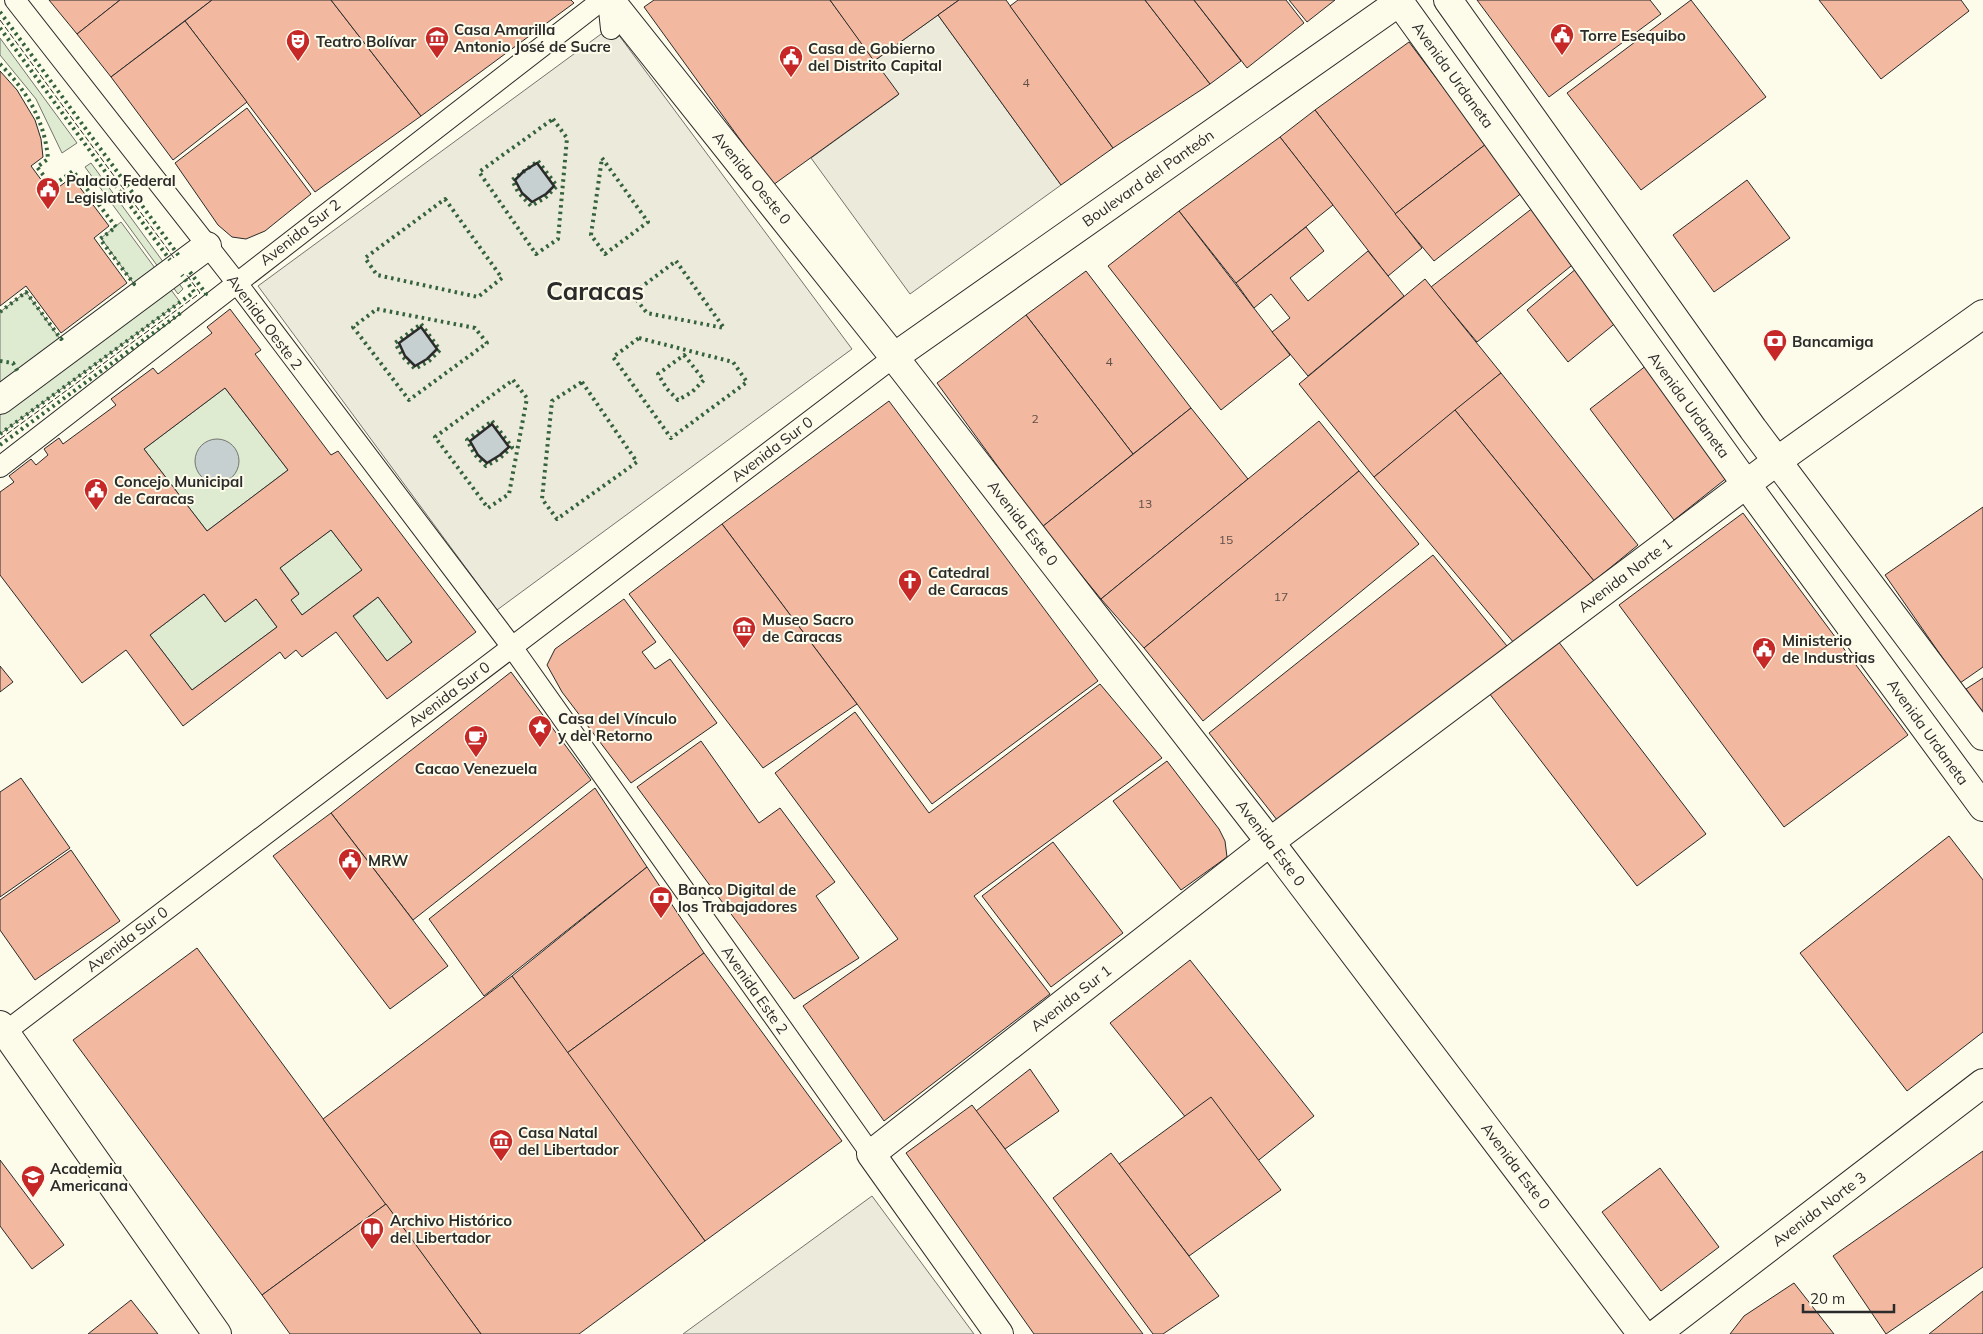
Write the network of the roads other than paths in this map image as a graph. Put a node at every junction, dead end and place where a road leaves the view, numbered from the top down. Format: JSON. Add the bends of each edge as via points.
{"nodes":[{"id":1,"x":14,"y":0,"type":"edge"},
{"id":2,"x":602,"y":0,"type":"edge"},
{"id":3,"x":609,"y":0,"type":"edge"},
{"id":4,"x":1448,"y":0,"type":"edge"},
{"id":5,"x":1400,"y":1,"type":"edge"},
{"id":6,"x":611,"y":29,"type":"dead end"},
{"id":7,"x":207,"y":246,"type":"junction"},
{"id":8,"x":236,"y":282,"type":"junction"},
{"id":9,"x":1983,"y":314,"type":"edge"},
{"id":10,"x":894,"y":357,"type":"junction"},
{"id":11,"x":0,"y":400,"type":"edge"},
{"id":12,"x":1777,"y":461,"type":"junction"},
{"id":13,"x":0,"y":467,"type":"edge"},
{"id":14,"x":1746,"y":484,"type":"junction"},
{"id":15,"x":512,"y":647,"type":"junction"},
{"id":16,"x":1983,"y":736,"type":"edge"},
{"id":17,"x":1983,"y":807,"type":"edge"},
{"id":18,"x":1270,"y":842,"type":"junction"},
{"id":19,"x":2,"y":1031,"type":"edge"},
{"id":20,"x":1983,"y":1083,"type":"edge"},
{"id":21,"x":871,"y":1154,"type":"junction"},
{"id":22,"x":218,"y":1334,"type":"edge"},
{"id":23,"x":999,"y":1334,"type":"edge"},
{"id":24,"x":1642,"y":1334,"type":"edge"},
{"id":25,"x":1656,"y":1334,"type":"edge"}],
"edges":[{"from":1,"to":7,"type":"street","name":"Avenida Oeste 2"},
{"from":2,"to":8,"type":"street","name":"Avenida Sur 2"},
{"from":3,"to":6,"type":"street"},
{"from":3,"to":10,"type":"street","name":"Avenida Oeste 0"},
{"from":4,"to":12,"type":"street"},
{"from":5,"to":10,"type":"street","name":"Boulevard del Panteón"},
{"from":5,"to":14,"type":"street","name":"Avenida Urdaneta"},
{"from":7,"to":8,"type":"street","name":"Avenida Oeste 2"},
{"from":7,"to":11,"type":"street"},
{"from":8,"to":13,"type":"street","name":"Avenida Sur 2"},
{"from":8,"to":15,"type":"street","name":"Avenida Oeste 2"},
{"from":9,"to":12,"type":"street","name":"Avenida Norte 1"},
{"from":10,"to":15,"type":"street","name":"Avenida Sur 0"},
{"from":10,"to":18,"type":"street","name":"Avenida Este 0"},
{"from":12,"to":14,"type":"street","name":"Avenida Norte 1"},
{"from":12,"to":16,"type":"street"},
{"from":14,"to":17,"type":"street","name":"Avenida Urdaneta"},
{"from":14,"to":18,"type":"street","name":"Avenida Norte 1"},
{"from":15,"to":19,"type":"street","name":"Avenida Sur 0"},
{"from":15,"to":21,"type":"street","name":"Avenida Este 2"},
{"from":18,"to":21,"type":"street","name":"Avenida Sur 1"},
{"from":18,"to":24,"type":"street","name":"Avenida Este 0"},
{"from":19,"to":22,"type":"street"},
{"from":20,"to":25,"type":"street","name":"Avenida Norte 3"},
{"from":21,"to":23,"type":"street","name":"Avenida Este 2"}]}
